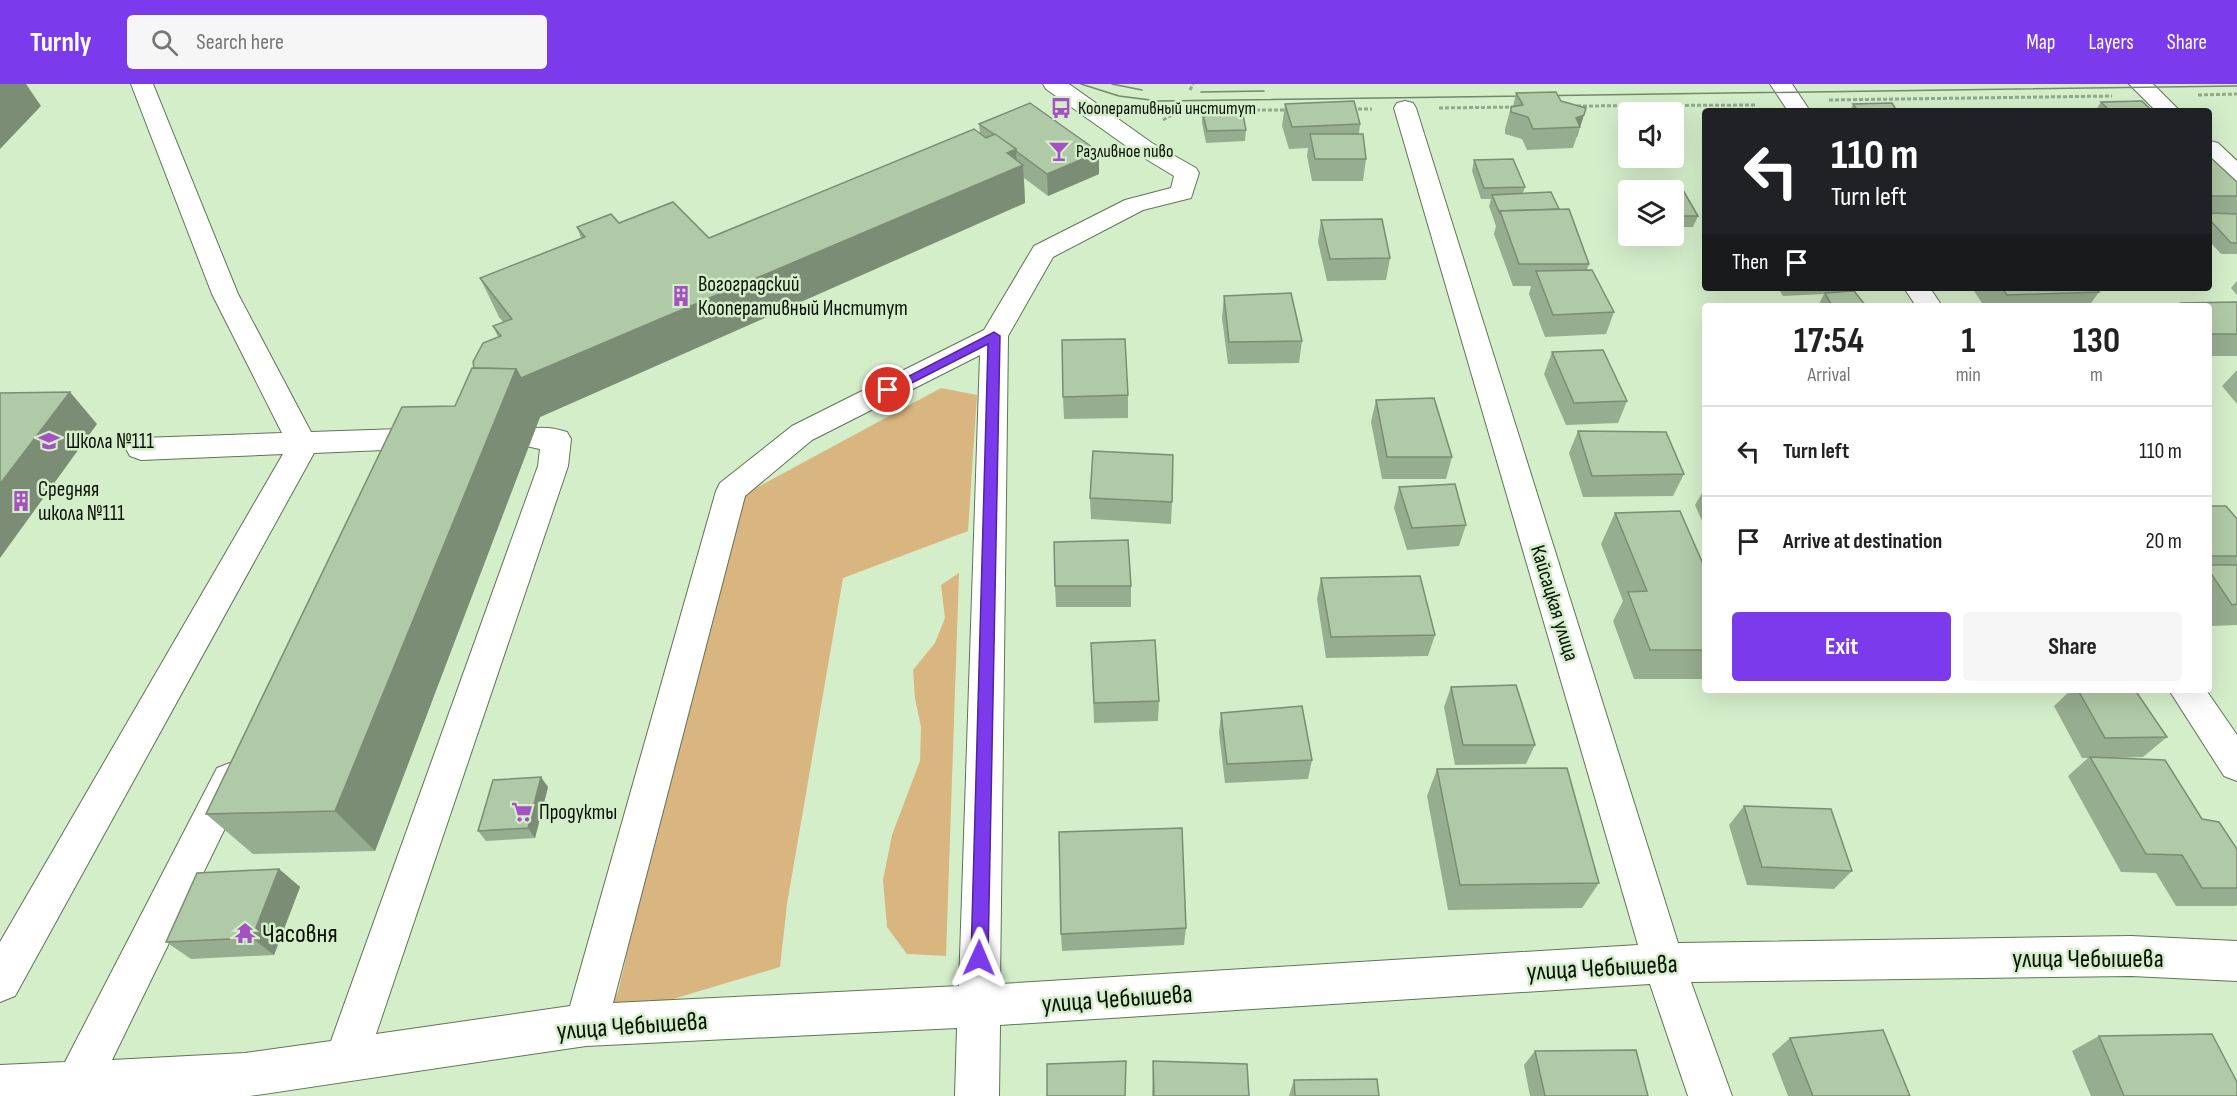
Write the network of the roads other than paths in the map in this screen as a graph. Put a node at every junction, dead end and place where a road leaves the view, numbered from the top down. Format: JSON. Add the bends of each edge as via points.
{"nodes":[{"id":1,"x":142,"y":84,"type":"edge"},
{"id":2,"x":1054,"y":84,"type":"edge"},
{"id":3,"x":2146,"y":90,"type":"edge"},
{"id":4,"x":1405,"y":108,"type":"road end"},
{"id":5,"x":2166,"y":108,"type":"edge"},
{"id":6,"x":2212,"y":150,"type":"edge"},
{"id":7,"x":2237,"y":174,"type":"edge"},
{"id":8,"x":994,"y":336,"type":"junction"},
{"id":9,"x":453,"y":437,"type":"edge"},
{"id":10,"x":532,"y":438,"type":"dead end"},
{"id":11,"x":400,"y":440,"type":"junction"},
{"id":12,"x":303,"y":445,"type":"junction"},
{"id":13,"x":141,"y":449,"type":"dead end"},
{"id":14,"x":384,"y":472,"type":"edge"},
{"id":15,"x":2189,"y":693,"type":"edge"},
{"id":16,"x":244,"y":751,"type":"edge"},
{"id":17,"x":2237,"y":765,"type":"edge"},
{"id":18,"x":2237,"y":961,"type":"edge"},
{"id":19,"x":1664,"y":963,"type":"junction"},
{"id":20,"x":0,"y":982,"type":"edge"},
{"id":21,"x":978,"y":1006,"type":"junction"},
{"id":22,"x":586,"y":1025,"type":"junction"},
{"id":23,"x":346,"y":1060,"type":"junction"},
{"id":24,"x":78,"y":1083,"type":"junction"},
{"id":25,"x":241,"y":1085,"type":"edge"},
{"id":26,"x":0,"y":1087,"type":"edge"},
{"id":27,"x":977,"y":1096,"type":"edge"},
{"id":28,"x":1710,"y":1096,"type":"edge"}],
"edges":[{"from":1,"to":12,"type":"street","via":[[225,294]]},
{"from":2,"to":8,"type":"street","via":[[1143,148],[1187,173],[1182,193],[1134,205],[1043,252]]},
{"from":3,"to":5,"type":"street"},
{"from":4,"to":19,"type":"street","name":"Кайсацкая улица"},
{"from":6,"to":7,"type":"street"},
{"from":8,"to":21,"type":"street"},
{"from":8,"to":22,"type":"street","via":[[802,433],[731,491]]},
{"from":9,"to":11,"type":"street"},
{"from":10,"to":23,"type":"street","via":[[556,439],[553,466]]},
{"from":11,"to":12,"type":"street"},
{"from":11,"to":14,"type":"street"},
{"from":12,"to":13,"type":"street"},
{"from":12,"to":20,"type":"street"},
{"from":15,"to":17,"type":"street"},
{"from":16,"to":24,"type":"street"},
{"from":18,"to":19,"type":"street","name":"улица Чебышева","via":[[2131,956]]},
{"from":19,"to":21,"type":"street","name":"улица Чебышева"},
{"from":19,"to":28,"type":"street","name":"Кайсацкая улица"},
{"from":21,"to":22,"type":"street","name":"улица Чебышева"},
{"from":21,"to":27,"type":"street"},
{"from":22,"to":23,"type":"street","name":"улица Чебышева"},
{"from":23,"to":25,"type":"street","name":"улица Чебышева"},
{"from":24,"to":25,"type":"street","name":"улица Чебышева"},
{"from":24,"to":26,"type":"street","name":"улица Чебышева"}]}
